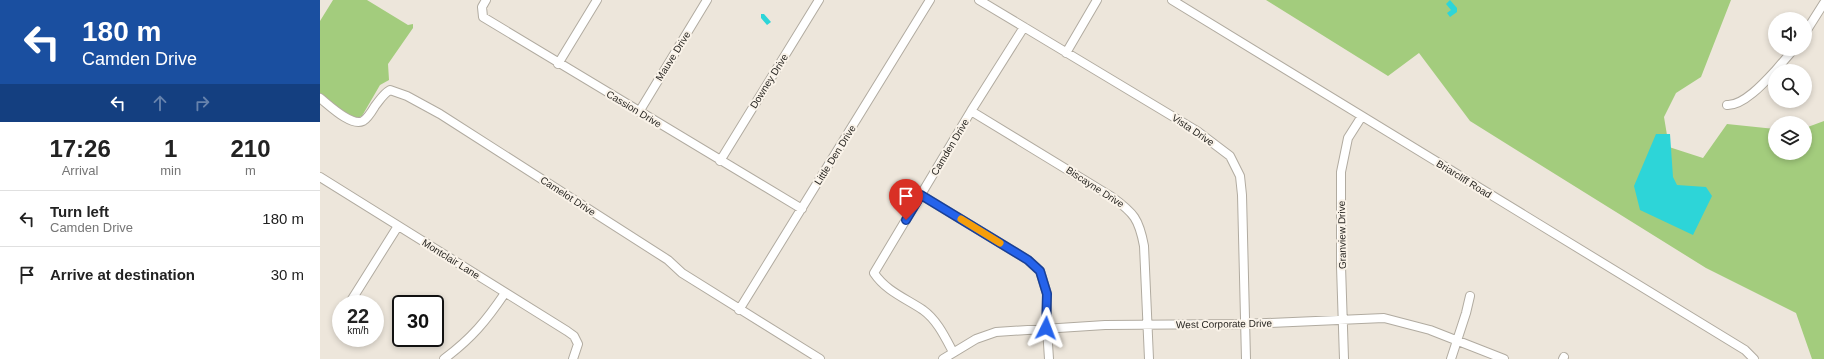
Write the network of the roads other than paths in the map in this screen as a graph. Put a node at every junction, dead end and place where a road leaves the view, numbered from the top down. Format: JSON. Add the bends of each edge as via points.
{"nodes":[{"id":1,"x":486,"y":0,"type":"edge"},
{"id":2,"x":598,"y":0,"type":"edge"},
{"id":3,"x":708,"y":0,"type":"edge"},
{"id":4,"x":819,"y":0,"type":"edge"},
{"id":5,"x":930,"y":0,"type":"edge"},
{"id":6,"x":979,"y":0,"type":"edge"},
{"id":7,"x":1097,"y":0,"type":"edge"},
{"id":8,"x":1172,"y":0,"type":"edge"},
{"id":9,"x":1824,"y":3,"type":"edge"},
{"id":10,"x":1812,"y":22,"type":"edge"},
{"id":11,"x":1024,"y":27,"type":"junction"},
{"id":12,"x":1066,"y":53,"type":"junction"},
{"id":13,"x":1788,"y":56,"type":"edge"},
{"id":14,"x":558,"y":64,"type":"junction"},
{"id":15,"x":1781,"y":64,"type":"edge"},
{"id":16,"x":1768,"y":78,"type":"edge"},
{"id":17,"x":320,"y":98,"type":"edge"},
{"id":18,"x":1727,"y":105,"type":"dead end"},
{"id":19,"x":971,"y":111,"type":"junction"},
{"id":20,"x":638,"y":112,"type":"junction"},
{"id":21,"x":1362,"y":116,"type":"junction"},
{"id":22,"x":720,"y":161,"type":"junction"},
{"id":23,"x":321,"y":179,"type":"edge"},
{"id":24,"x":921,"y":195,"type":"junction"},
{"id":25,"x":802,"y":209,"type":"junction"},
{"id":26,"x":398,"y":226,"type":"junction"},
{"id":27,"x":506,"y":292,"type":"junction"},
{"id":28,"x":355,"y":295,"type":"edge"},
{"id":29,"x":1470,"y":296,"type":"dead end"},
{"id":30,"x":740,"y":310,"type":"junction"},
{"id":31,"x":1343,"y":320,"type":"junction"},
{"id":32,"x":1244,"y":324,"type":"junction"},
{"id":33,"x":1146,"y":325,"type":"junction"},
{"id":34,"x":1046,"y":328,"type":"junction"},
{"id":35,"x":1456,"y":340,"type":"junction"},
{"id":36,"x":953,"y":352,"type":"junction"},
{"id":37,"x":444,"y":359,"type":"edge"},
{"id":38,"x":573,"y":359,"type":"edge"},
{"id":39,"x":820,"y":359,"type":"edge"},
{"id":40,"x":943,"y":359,"type":"edge"},
{"id":41,"x":1049,"y":359,"type":"edge"},
{"id":42,"x":1148,"y":359,"type":"edge"},
{"id":43,"x":1246,"y":359,"type":"edge"},
{"id":44,"x":1344,"y":359,"type":"edge"},
{"id":45,"x":1451,"y":359,"type":"edge"},
{"id":46,"x":1504,"y":359,"type":"edge"},
{"id":47,"x":1754,"y":359,"type":"edge"}],
"edges":[{"from":1,"to":14,"type":"street","name":"Cassion Drive","via":[[482,7],[483,17]]},
{"from":2,"to":14,"type":"street"},
{"from":3,"to":20,"type":"street","name":"Mauve Drive"},
{"from":4,"to":22,"type":"street","name":"Downey Drive"},
{"from":5,"to":25,"type":"street","name":"Little Den Drive"},
{"from":6,"to":11,"type":"street","name":"Vista Drive"},
{"from":7,"to":12,"type":"street"},
{"from":8,"to":21,"type":"street","name":"Briarcliff Road"},
{"from":9,"to":10,"type":"street"},
{"from":11,"to":12,"type":"street","name":"Vista Drive"},
{"from":11,"to":19,"type":"street","name":"Camden Drive"},
{"from":12,"to":32,"type":"street","name":"Vista Drive","via":[[1197,131],[1230,156],[1240,176],[1242,195]]},
{"from":13,"to":15,"type":"street"},
{"from":14,"to":20,"type":"street","name":"Cassion Drive"},
{"from":16,"to":18,"type":"street","via":[[1746,98],[1733,105]]},
{"from":17,"to":30,"type":"street","name":"Camelot Drive","via":[[339,114],[354,122],[362,122],[390,90],[407,96],[440,114],[668,260],[682,273]]},
{"from":19,"to":24,"type":"street","name":"Camden Drive"},
{"from":19,"to":33,"type":"street","name":"Biscayne Drive","via":[[1130,210],[1141,231],[1144,246]]},
{"from":20,"to":22,"type":"street","name":"Cassion Drive"},
{"from":21,"to":31,"type":"street","name":"Granview Drive","via":[[1348,138],[1342,172]]},
{"from":21,"to":47,"type":"street","name":"Briarcliff Road","via":[[1746,350]]},
{"from":22,"to":25,"type":"street","name":"Cassion Drive"},
{"from":23,"to":26,"type":"street","name":"Montclair Lane"},
{"from":24,"to":34,"type":"street","via":[[1028,260],[1040,271],[1047,294]]},
{"from":24,"to":36,"type":"street","name":"Camden Drive","via":[[874,273],[881,284],[932,318]]},
{"from":25,"to":30,"type":"street","name":"Little Den Drive"},
{"from":26,"to":27,"type":"street","name":"Montclair Lane"},
{"from":26,"to":28,"type":"street"},
{"from":27,"to":37,"type":"street","via":[[485,322]]},
{"from":27,"to":38,"type":"street","name":"Montclair Lane","via":[[574,336],[578,344]]},
{"from":29,"to":35,"type":"street"},
{"from":30,"to":39,"type":"street","name":"Camelot Drive"},
{"from":31,"to":32,"type":"street","name":"West Corporate Drive"},
{"from":31,"to":35,"type":"street","name":"West Corporate Drive","via":[[1384,318]]},
{"from":31,"to":44,"type":"street","name":"Granview Drive"},
{"from":32,"to":33,"type":"street","name":"West Corporate Drive"},
{"from":32,"to":43,"type":"street","name":"Vista Drive"},
{"from":33,"to":34,"type":"street","name":"West Corporate Drive"},
{"from":33,"to":42,"type":"street","name":"Biscayne Drive"},
{"from":34,"to":36,"type":"street","name":"West Corporate Drive","via":[[996,332],[976,339]]},
{"from":34,"to":41,"type":"street"},
{"from":35,"to":45,"type":"street"},
{"from":35,"to":46,"type":"street","name":"West Corporate Drive"},
{"from":36,"to":40,"type":"street","name":"West Corporate Drive"}]}
